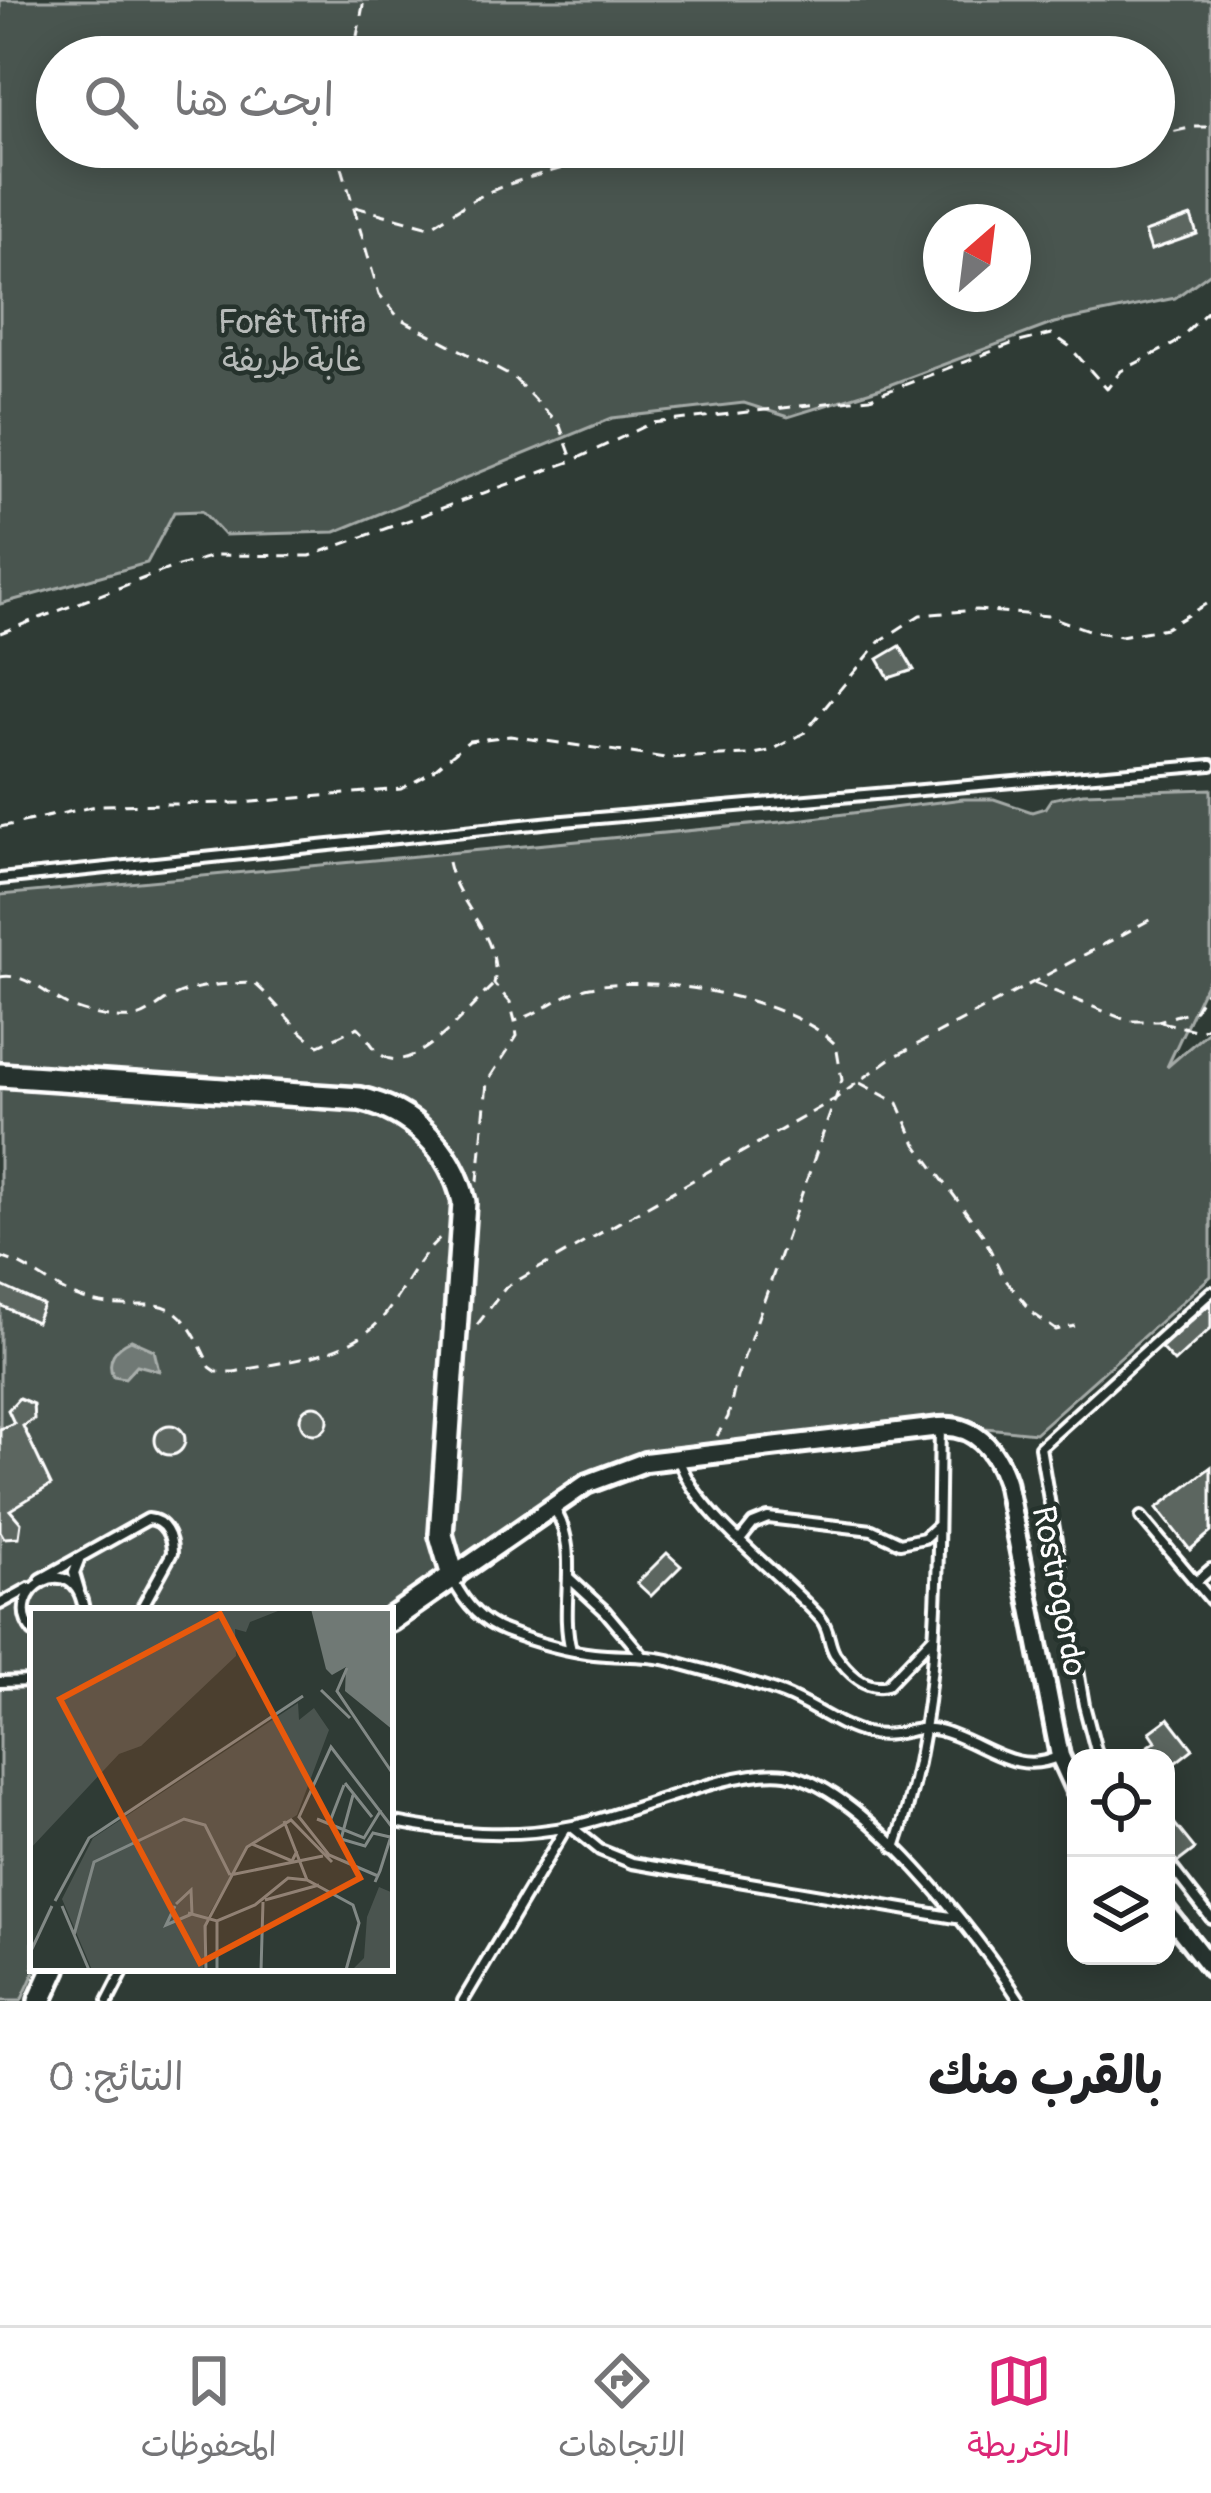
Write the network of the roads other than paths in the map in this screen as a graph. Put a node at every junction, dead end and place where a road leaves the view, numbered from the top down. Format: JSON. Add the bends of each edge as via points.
{"nodes":[{"id":1,"x":1211,"y":765,"type":"edge"},
{"id":2,"x":0,"y":879,"type":"edge"},
{"id":3,"x":0,"y":1075,"type":"edge"},
{"id":4,"x":1211,"y":1292,"type":"edge"},
{"id":5,"x":945,"y":1427,"type":"junction"},
{"id":6,"x":678,"y":1456,"type":"junction"},
{"id":7,"x":552,"y":1506,"type":"junction"},
{"id":8,"x":1141,"y":1517,"type":"dead end"},
{"id":9,"x":938,"y":1525,"type":"junction"},
{"id":10,"x":741,"y":1539,"type":"junction"},
{"id":11,"x":79,"y":1560,"type":"junction"},
{"id":12,"x":1211,"y":1569,"type":"edge"},
{"id":13,"x":453,"y":1576,"type":"junction"},
{"id":14,"x":568,"y":1577,"type":"junction"},
{"id":15,"x":41,"y":1580,"type":"junction"},
{"id":16,"x":1196,"y":1582,"type":"junction"},
{"id":17,"x":30,"y":1587,"type":"junction"},
{"id":18,"x":79,"y":1592,"type":"junction"},
{"id":19,"x":1211,"y":1600,"type":"edge"},
{"id":20,"x":0,"y":1604,"type":"edge"},
{"id":21,"x":83,"y":1608,"type":"edge"},
{"id":22,"x":142,"y":1608,"type":"edge"},
{"id":23,"x":393,"y":1618,"type":"edge"},
{"id":24,"x":30,"y":1629,"type":"edge"},
{"id":25,"x":935,"y":1635,"type":"junction"},
{"id":26,"x":571,"y":1650,"type":"junction"},
{"id":27,"x":644,"y":1657,"type":"junction"},
{"id":28,"x":30,"y":1681,"type":"edge"},
{"id":29,"x":0,"y":1682,"type":"edge"},
{"id":30,"x":927,"y":1727,"type":"junction"},
{"id":31,"x":1096,"y":1749,"type":"edge"},
{"id":32,"x":1060,"y":1756,"type":"junction"},
{"id":33,"x":1067,"y":1771,"type":"edge"},
{"id":34,"x":393,"y":1822,"type":"edge"},
{"id":35,"x":569,"y":1827,"type":"junction"},
{"id":36,"x":895,"y":1848,"type":"junction"},
{"id":37,"x":1175,"y":1872,"type":"edge"},
{"id":38,"x":958,"y":1918,"type":"junction"},
{"id":39,"x":1211,"y":1918,"type":"edge"},
{"id":40,"x":1175,"y":1922,"type":"edge"},
{"id":41,"x":1211,"y":1968,"type":"edge"},
{"id":42,"x":54,"y":1971,"type":"edge"},
{"id":43,"x":123,"y":1971,"type":"edge"},
{"id":44,"x":40,"y":2001,"type":"edge"},
{"id":45,"x":108,"y":2001,"type":"edge"},
{"id":46,"x":463,"y":2001,"type":"edge"},
{"id":47,"x":1020,"y":2001,"type":"edge"}],
"edges":[{"from":1,"to":2,"type":"lane"},
{"from":3,"to":13,"type":"street","via":[[380,1104],[440,1148],[461,1189],[464,1223],[441,1535]]},
{"from":4,"to":31,"type":"lane","via":[[1040,1448]]},
{"from":5,"to":6,"type":"street"},
{"from":5,"to":9,"type":"lane"},
{"from":5,"to":32,"type":"street","name":"Rostrogordo","via":[[983,1440],[998,1458]]},
{"from":6,"to":7,"type":"street","via":[[611,1473]]},
{"from":6,"to":10,"type":"lane","via":[[691,1486]]},
{"from":7,"to":13,"type":"street"},
{"from":7,"to":14,"type":"lane","via":[[566,1534]]},
{"from":8,"to":16,"type":"lane"},
{"from":9,"to":10,"type":"lane","via":[[900,1543],[872,1530],[767,1518]]},
{"from":9,"to":25,"type":"lane"},
{"from":10,"to":25,"type":"lane","via":[[820,1618],[836,1654],[870,1687],[890,1682]]},
{"from":11,"to":15,"type":"lane"},
{"from":11,"to":18,"type":"lane"},
{"from":11,"to":22,"type":"lane","via":[[148,1519],[161,1523],[172,1552]]},
{"from":12,"to":16,"type":"lane"},
{"from":13,"to":23,"type":"street"},
{"from":13,"to":26,"type":"lane","via":[[491,1624]]},
{"from":14,"to":26,"type":"lane"},
{"from":14,"to":27,"type":"lane"},
{"from":15,"to":17,"type":"lane"},
{"from":15,"to":18,"type":"lane","via":[[66,1580]]},
{"from":16,"to":19,"type":"lane"},
{"from":17,"to":20,"type":"lane"},
{"from":17,"to":24,"type":"lane","via":[[21,1611]]},
{"from":18,"to":21,"type":"lane"},
{"from":25,"to":30,"type":"lane"},
{"from":26,"to":27,"type":"lane"},
{"from":27,"to":30,"type":"lane","via":[[783,1694],[858,1731],[896,1737]]},
{"from":28,"to":29,"type":"lane"},
{"from":30,"to":32,"type":"lane","via":[[1011,1762]]},
{"from":30,"to":36,"type":"lane"},
{"from":32,"to":33,"type":"street","name":"Rostrogordo"},
{"from":34,"to":35,"type":"lane","via":[[452,1834]]},
{"from":35,"to":36,"type":"lane","via":[[784,1774],[836,1796]]},
{"from":35,"to":38,"type":"lane","via":[[632,1863]]},
{"from":35,"to":46,"type":"lane"},
{"from":36,"to":38,"type":"lane"},
{"from":37,"to":39,"type":"lane"},
{"from":38,"to":47,"type":"lane"},
{"from":40,"to":41,"type":"street"},
{"from":42,"to":44,"type":"street"},
{"from":43,"to":45,"type":"lane"}]}
